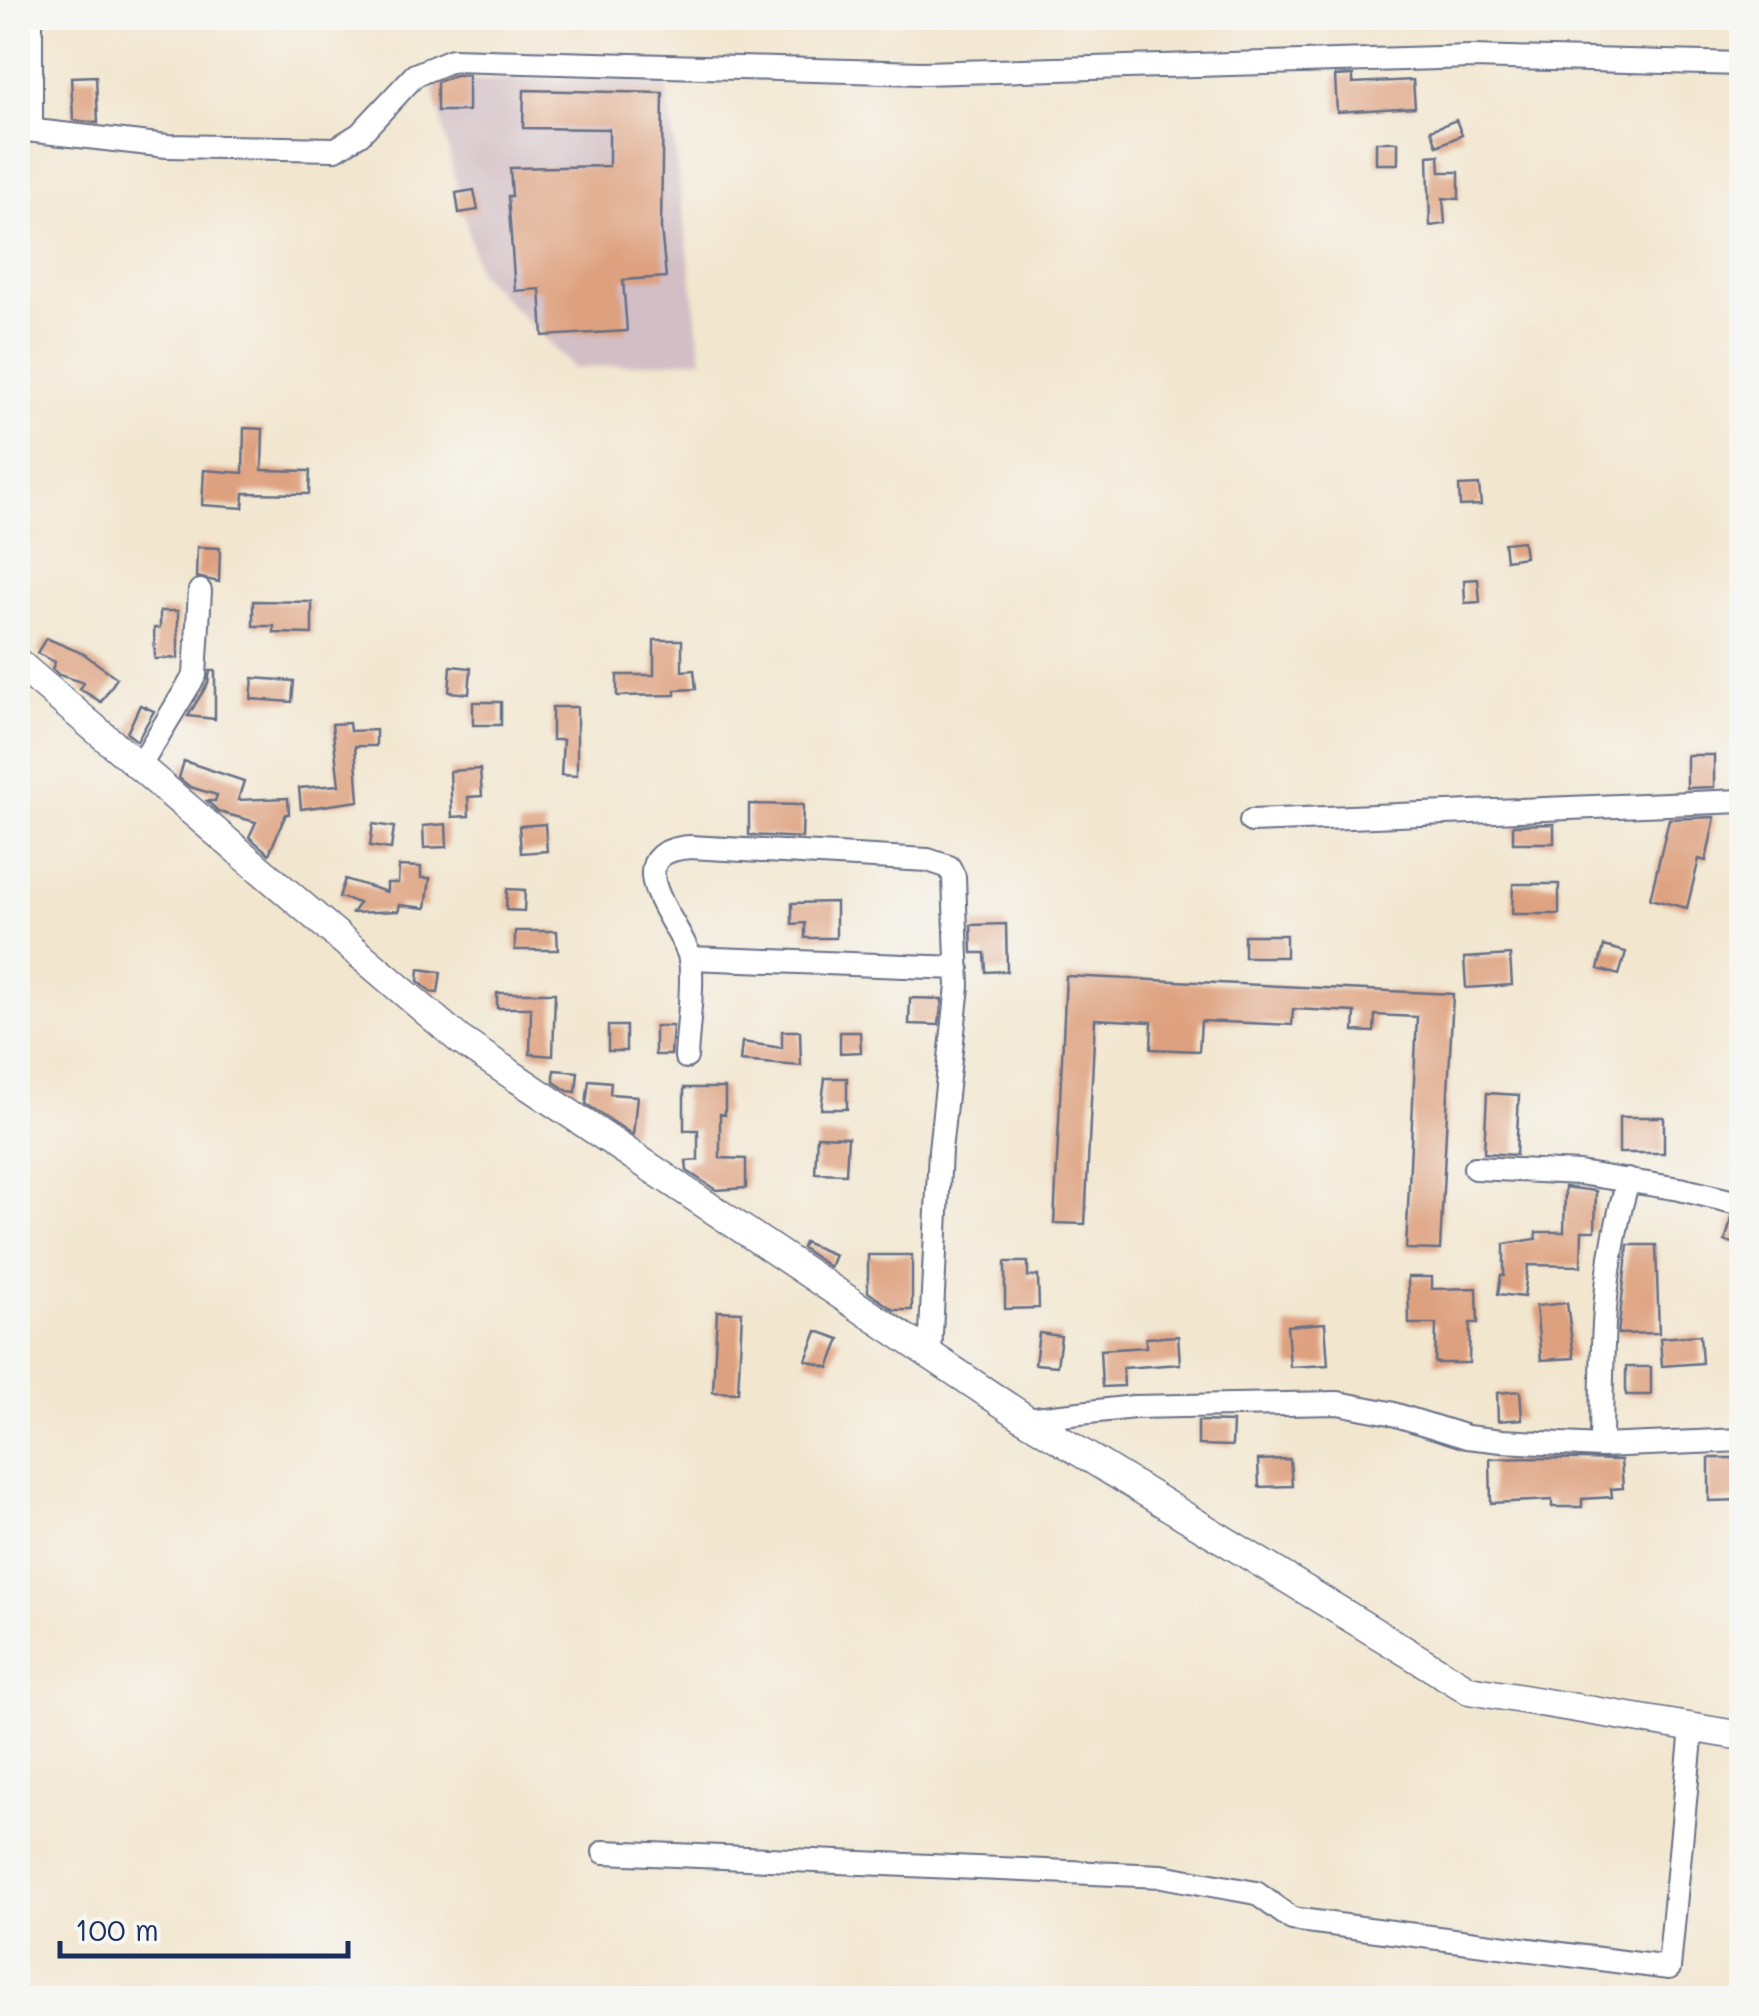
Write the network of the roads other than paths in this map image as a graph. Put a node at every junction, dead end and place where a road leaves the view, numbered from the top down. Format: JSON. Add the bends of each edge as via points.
{"nodes":[{"id":1,"x":31,"y":18,"type":"edge"},
{"id":2,"x":1742,"y":64,"type":"edge"},
{"id":3,"x":24,"y":130,"type":"edge"},
{"id":4,"x":200,"y":591,"type":"dead end"},
{"id":5,"x":18,"y":663,"type":"edge"},
{"id":6,"x":139,"y":767,"type":"junction"},
{"id":7,"x":1742,"y":801,"type":"edge"},
{"id":8,"x":1251,"y":821,"type":"dead end"},
{"id":9,"x":690,"y":958,"type":"junction"},
{"id":10,"x":958,"y":968,"type":"junction"},
{"id":11,"x":686,"y":1057,"type":"dead end"},
{"id":12,"x":1475,"y":1168,"type":"dead end"},
{"id":13,"x":1628,"y":1180,"type":"junction"},
{"id":14,"x":1742,"y":1204,"type":"edge"},
{"id":15,"x":930,"y":1354,"type":"junction"},
{"id":16,"x":1026,"y":1419,"type":"junction"},
{"id":17,"x":1742,"y":1440,"type":"edge"},
{"id":18,"x":1601,"y":1446,"type":"junction"},
{"id":19,"x":1692,"y":1728,"type":"junction"},
{"id":20,"x":1742,"y":1736,"type":"edge"},
{"id":21,"x":604,"y":1852,"type":"dead end"}],
"edges":[{"from":1,"to":3,"type":"street"},
{"from":2,"to":3,"type":"street","via":[[1472,57],[922,74],[452,60],[415,75],[360,134],[336,149],[167,146]]},
{"from":4,"to":6,"type":"street","via":[[195,674]]},
{"from":5,"to":6,"type":"street"},
{"from":6,"to":15,"type":"street","via":[[460,1040]]},
{"from":7,"to":8,"type":"street"},
{"from":9,"to":10,"type":"street"},
{"from":9,"to":10,"type":"street","via":[[662,907],[654,876],[659,856],[690,846],[944,863],[954,877]]},
{"from":9,"to":11,"type":"street"},
{"from":10,"to":15,"type":"street"},
{"from":12,"to":13,"type":"street"},
{"from":13,"to":14,"type":"street"},
{"from":13,"to":18,"type":"street","via":[[1608,1261]]},
{"from":15,"to":16,"type":"street"},
{"from":16,"to":18,"type":"street","via":[[1134,1407],[1338,1403],[1467,1437]]},
{"from":16,"to":19,"type":"street","via":[[1469,1690]]},
{"from":17,"to":18,"type":"street"},
{"from":19,"to":20,"type":"street"},
{"from":19,"to":21,"type":"street","via":[[1669,1968],[1292,1918],[1256,1893],[1162,1876]]}]}
